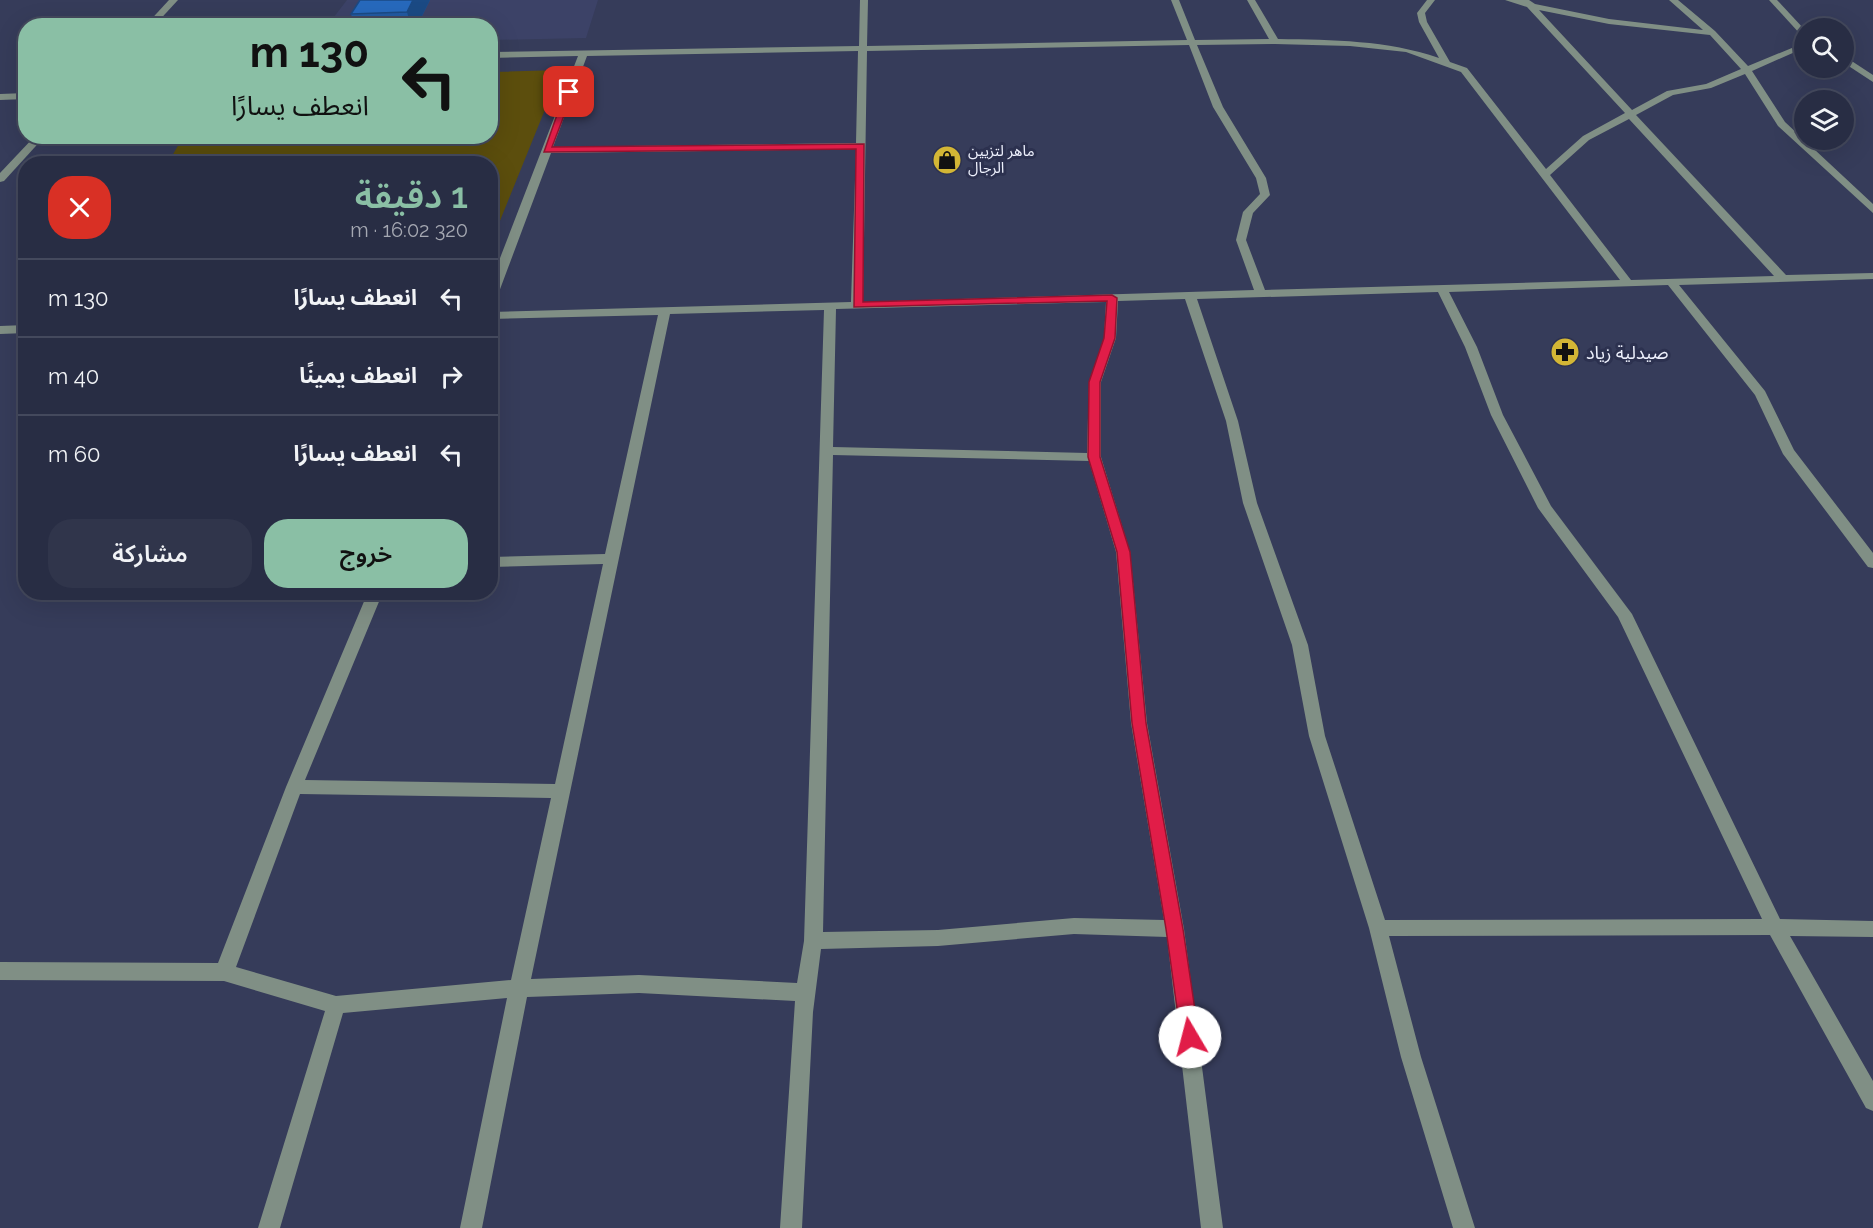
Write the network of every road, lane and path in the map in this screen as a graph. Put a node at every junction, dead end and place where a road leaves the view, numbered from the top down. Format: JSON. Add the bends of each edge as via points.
{"nodes":[{"id":1,"x":174,"y":0,"type":"edge"},
{"id":2,"x":864,"y":0,"type":"edge"},
{"id":3,"x":1175,"y":0,"type":"edge"},
{"id":4,"x":1251,"y":0,"type":"edge"},
{"id":5,"x":1431,"y":0,"type":"edge"},
{"id":6,"x":1509,"y":0,"type":"edge"},
{"id":7,"x":1673,"y":0,"type":"edge"},
{"id":8,"x":1773,"y":0,"type":"edge"},
{"id":9,"x":1527,"y":3,"type":"edge"},
{"id":10,"x":157,"y":18,"type":"edge"},
{"id":11,"x":1794,"y":22,"type":"edge"},
{"id":12,"x":1712,"y":33,"type":"junction"},
{"id":13,"x":1275,"y":41,"type":"junction"},
{"id":14,"x":1194,"y":43,"type":"junction"},
{"id":15,"x":862,"y":48,"type":"junction"},
{"id":16,"x":1794,"y":49,"type":"edge"},
{"id":17,"x":584,"y":53,"type":"junction"},
{"id":18,"x":498,"y":54,"type":"edge"},
{"id":19,"x":1446,"y":63,"type":"junction"},
{"id":20,"x":1854,"y":66,"type":"edge"},
{"id":21,"x":1747,"y":70,"type":"junction"},
{"id":22,"x":1873,"y":79,"type":"edge"},
{"id":23,"x":18,"y":96,"type":"edge"},
{"id":24,"x":0,"y":97,"type":"edge"},
{"id":25,"x":1630,"y":113,"type":"junction"},
{"id":26,"x":33,"y":144,"type":"edge"},
{"id":27,"x":861,"y":146,"type":"junction"},
{"id":28,"x":547,"y":150,"type":"junction"},
{"id":29,"x":22,"y":156,"type":"edge"},
{"id":30,"x":18,"y":160,"type":"edge"},
{"id":31,"x":1545,"y":175,"type":"junction"},
{"id":32,"x":0,"y":179,"type":"edge"},
{"id":33,"x":1873,"y":210,"type":"edge"},
{"id":34,"x":1873,"y":276,"type":"edge"},
{"id":35,"x":498,"y":279,"type":"edge"},
{"id":36,"x":1783,"y":279,"type":"junction"},
{"id":37,"x":1671,"y":282,"type":"junction"},
{"id":38,"x":1628,"y":284,"type":"junction"},
{"id":39,"x":1442,"y":288,"type":"junction"},
{"id":40,"x":1261,"y":294,"type":"junction"},
{"id":41,"x":1190,"y":296,"type":"junction"},
{"id":42,"x":1112,"y":298,"type":"junction"},
{"id":43,"x":857,"y":305,"type":"junction"},
{"id":44,"x":830,"y":306,"type":"junction"},
{"id":45,"x":665,"y":311,"type":"junction"},
{"id":46,"x":498,"y":316,"type":"edge"},
{"id":47,"x":18,"y":329,"type":"edge"},
{"id":48,"x":0,"y":330,"type":"edge"},
{"id":49,"x":826,"y":451,"type":"junction"},
{"id":50,"x":1094,"y":457,"type":"junction"},
{"id":51,"x":611,"y":559,"type":"junction"},
{"id":52,"x":498,"y":562,"type":"edge"},
{"id":53,"x":1873,"y":563,"type":"edge"},
{"id":54,"x":373,"y":600,"type":"edge"},
{"id":55,"x":294,"y":787,"type":"junction"},
{"id":56,"x":561,"y":791,"type":"junction"},
{"id":57,"x":1775,"y":927,"type":"junction"},
{"id":58,"x":1378,"y":928,"type":"junction"},
{"id":59,"x":1175,"y":929,"type":"junction"},
{"id":60,"x":1873,"y":929,"type":"edge"},
{"id":61,"x":813,"y":941,"type":"junction"},
{"id":62,"x":0,"y":971,"type":"edge"},
{"id":63,"x":224,"y":972,"type":"junction"},
{"id":64,"x":519,"y":988,"type":"junction"},
{"id":65,"x":803,"y":992,"type":"junction"},
{"id":66,"x":336,"y":1005,"type":"junction"},
{"id":67,"x":1873,"y":1101,"type":"edge"},
{"id":68,"x":269,"y":1228,"type":"edge"},
{"id":69,"x":471,"y":1228,"type":"edge"},
{"id":70,"x":791,"y":1228,"type":"edge"},
{"id":71,"x":1212,"y":1228,"type":"edge"},
{"id":72,"x":1464,"y":1228,"type":"edge"}],
"edges":[{"from":1,"to":10,"type":"street"},
{"from":2,"to":15,"type":"street"},
{"from":3,"to":14,"type":"street"},
{"from":4,"to":13,"type":"street"},
{"from":5,"to":19,"type":"street","via":[[1421,13],[1423,22]]},
{"from":6,"to":9,"type":"street"},
{"from":7,"to":12,"type":"street"},
{"from":8,"to":11,"type":"street"},
{"from":9,"to":12,"type":"street","via":[[1639,28]]},
{"from":9,"to":25,"type":"street"},
{"from":12,"to":21,"type":"street"},
{"from":13,"to":14,"type":"street"},
{"from":13,"to":19,"type":"street","via":[[1350,43],[1407,50]]},
{"from":14,"to":15,"type":"street"},
{"from":14,"to":40,"type":"street","via":[[1218,107],[1262,177],[1265,195],[1248,212],[1241,240]]},
{"from":15,"to":17,"type":"street"},
{"from":15,"to":27,"type":"street"},
{"from":16,"to":21,"type":"street"},
{"from":17,"to":18,"type":"street"},
{"from":17,"to":28,"type":"street"},
{"from":19,"to":31,"type":"street","via":[[1464,70]]},
{"from":20,"to":22,"type":"street"},
{"from":21,"to":25,"type":"street","via":[[1708,86],[1670,93]]},
{"from":21,"to":33,"type":"street","via":[[1781,124]]},
{"from":23,"to":24,"type":"street"},
{"from":25,"to":31,"type":"street","via":[[1586,138]]},
{"from":25,"to":36,"type":"street"},
{"from":26,"to":29,"type":"street"},
{"from":27,"to":28,"type":"street"},
{"from":27,"to":43,"type":"street"},
{"from":28,"to":35,"type":"street"},
{"from":30,"to":32,"type":"street"},
{"from":31,"to":38,"type":"street"},
{"from":34,"to":36,"type":"street"},
{"from":36,"to":37,"type":"street"},
{"from":37,"to":38,"type":"street"},
{"from":37,"to":53,"type":"street","via":[[1761,394],[1788,451]]},
{"from":38,"to":39,"type":"street"},
{"from":39,"to":40,"type":"street"},
{"from":39,"to":57,"type":"street","via":[[1471,347],[1497,415],[1545,508],[1624,614]]},
{"from":40,"to":41,"type":"street"},
{"from":41,"to":42,"type":"street"},
{"from":41,"to":58,"type":"street","via":[[1232,421],[1250,503],[1300,645],[1317,736]]},
{"from":42,"to":43,"type":"street"},
{"from":42,"to":50,"type":"street","via":[[1110,338],[1095,382]]},
{"from":43,"to":44,"type":"street"},
{"from":44,"to":45,"type":"street"},
{"from":44,"to":49,"type":"street"},
{"from":45,"to":46,"type":"street"},
{"from":45,"to":51,"type":"street"},
{"from":47,"to":48,"type":"street"},
{"from":49,"to":50,"type":"street"},
{"from":49,"to":61,"type":"street"},
{"from":50,"to":59,"type":"street","via":[[1123,552],[1139,723]]},
{"from":51,"to":52,"type":"street"},
{"from":51,"to":56,"type":"street"},
{"from":54,"to":55,"type":"street"},
{"from":55,"to":56,"type":"street"},
{"from":55,"to":63,"type":"street"},
{"from":56,"to":64,"type":"street"},
{"from":57,"to":58,"type":"street"},
{"from":57,"to":60,"type":"street"},
{"from":57,"to":67,"type":"street"},
{"from":58,"to":72,"type":"street","via":[[1410,1057]]},
{"from":59,"to":61,"type":"street","via":[[1074,926],[938,938]]},
{"from":59,"to":71,"type":"street"},
{"from":61,"to":65,"type":"street"},
{"from":62,"to":63,"type":"street"},
{"from":63,"to":66,"type":"street"},
{"from":64,"to":65,"type":"street","via":[[639,984]]},
{"from":64,"to":66,"type":"street"},
{"from":64,"to":69,"type":"street"},
{"from":65,"to":70,"type":"street"},
{"from":66,"to":68,"type":"street"}]}
